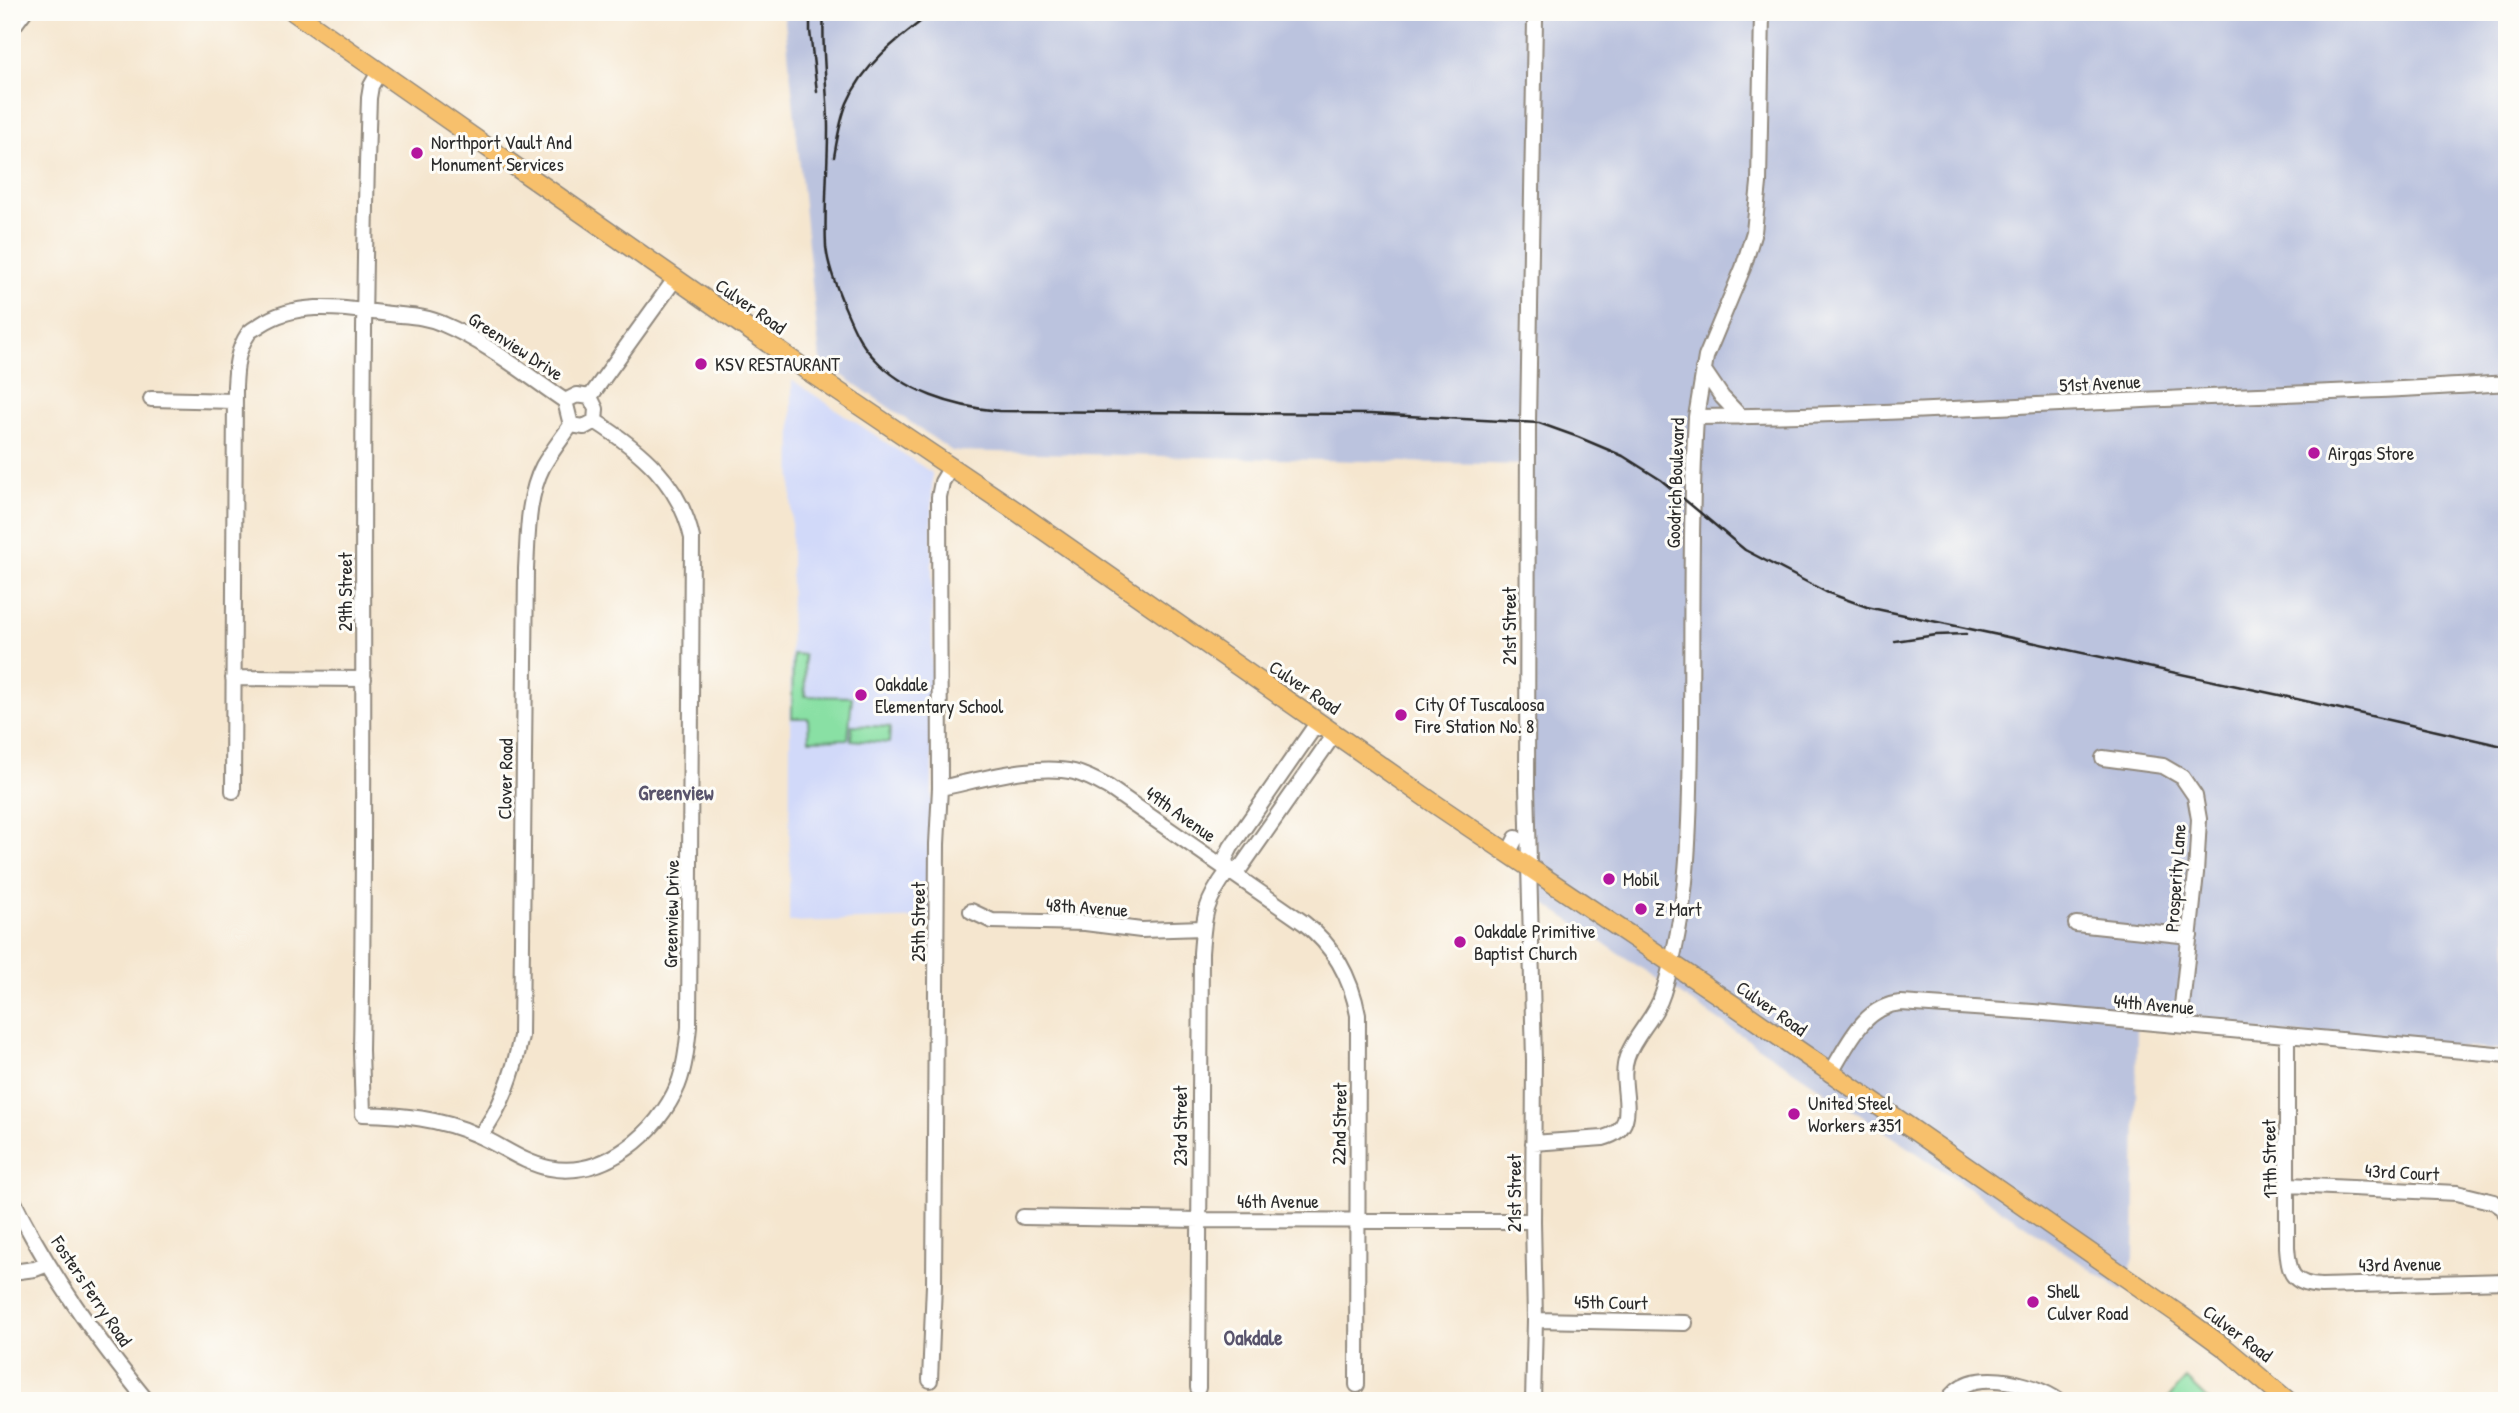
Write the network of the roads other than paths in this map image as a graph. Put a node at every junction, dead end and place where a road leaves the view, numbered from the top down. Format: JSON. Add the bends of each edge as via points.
{"nodes":[{"id":1,"x":24,"y":12,"type":"edge"},
{"id":2,"x":294,"y":12,"type":"edge"},
{"id":3,"x":1762,"y":12,"type":"edge"},
{"id":4,"x":1535,"y":20,"type":"dead end"},
{"id":5,"x":12,"y":28,"type":"edge"},
{"id":6,"x":379,"y":72,"type":"junction"},
{"id":7,"x":676,"y":279,"type":"junction"},
{"id":8,"x":363,"y":310,"type":"junction"},
{"id":9,"x":1703,"y":369,"type":"junction"},
{"id":10,"x":2507,"y":383,"type":"edge"},
{"id":11,"x":590,"y":397,"type":"junction"},
{"id":12,"x":151,"y":399,"type":"dead end"},
{"id":13,"x":235,"y":401,"type":"junction"},
{"id":14,"x":565,"y":401,"type":"junction"},
{"id":15,"x":1696,"y":417,"type":"junction"},
{"id":16,"x":1741,"y":417,"type":"junction"},
{"id":17,"x":595,"y":421,"type":"junction"},
{"id":18,"x":571,"y":425,"type":"junction"},
{"id":19,"x":951,"y":467,"type":"junction"},
{"id":20,"x":233,"y":678,"type":"junction"},
{"id":21,"x":364,"y":679,"type":"junction"},
{"id":22,"x":1327,"y":727,"type":"junction"},
{"id":23,"x":2103,"y":758,"type":"dead end"},
{"id":24,"x":940,"y":788,"type":"junction"},
{"id":25,"x":233,"y":791,"type":"dead end"},
{"id":26,"x":1530,"y":866,"type":"junction"},
{"id":27,"x":1228,"y":870,"type":"junction"},
{"id":28,"x":971,"y":911,"type":"dead end"},
{"id":29,"x":2076,"y":924,"type":"dead end"},
{"id":30,"x":1203,"y":928,"type":"junction"},
{"id":31,"x":2190,"y":936,"type":"junction"},
{"id":32,"x":1671,"y":963,"type":"junction"},
{"id":33,"x":1353,"y":991,"type":"joint"},
{"id":34,"x":2180,"y":1026,"type":"junction"},
{"id":35,"x":2287,"y":1037,"type":"junction"},
{"id":36,"x":2507,"y":1055,"type":"edge"},
{"id":37,"x":1830,"y":1074,"type":"junction"},
{"id":38,"x":363,"y":1114,"type":"joint"},
{"id":39,"x":480,"y":1136,"type":"junction"},
{"id":40,"x":1533,"y":1143,"type":"junction"},
{"id":41,"x":2289,"y":1185,"type":"junction"},
{"id":42,"x":12,"y":1199,"type":"edge"},
{"id":43,"x":2507,"y":1216,"type":"edge"},
{"id":44,"x":1023,"y":1217,"type":"dead end"},
{"id":45,"x":1199,"y":1220,"type":"junction"},
{"id":46,"x":1356,"y":1220,"type":"junction"},
{"id":47,"x":1533,"y":1221,"type":"junction"},
{"id":48,"x":48,"y":1264,"type":"junction"},
{"id":49,"x":12,"y":1272,"type":"edge"},
{"id":50,"x":2296,"y":1279,"type":"joint"},
{"id":51,"x":2507,"y":1281,"type":"edge"},
{"id":52,"x":1535,"y":1320,"type":"junction"},
{"id":53,"x":1685,"y":1323,"type":"dead end"},
{"id":54,"x":930,"y":1380,"type":"dead end"},
{"id":55,"x":1357,"y":1385,"type":"dead end"},
{"id":56,"x":1198,"y":1388,"type":"dead end"},
{"id":57,"x":147,"y":1401,"type":"edge"},
{"id":58,"x":1533,"y":1401,"type":"edge"},
{"id":59,"x":1948,"y":1401,"type":"edge"},
{"id":60,"x":2059,"y":1401,"type":"edge"},
{"id":61,"x":2288,"y":1401,"type":"edge"}],
"edges":[{"from":1,"to":5,"type":"street"},
{"from":2,"to":6,"type":"main road","name":"Culver Road"},
{"from":3,"to":9,"type":"street","name":"Goodrich Boulevard","via":[[1754,232]]},
{"from":4,"to":26,"type":"street","name":"21st Street","via":[[1528,422]]},
{"from":6,"to":7,"type":"main road","name":"Culver Road"},
{"from":6,"to":8,"type":"street","name":"29th Street","via":[[369,98]]},
{"from":7,"to":11,"type":"street"},
{"from":7,"to":19,"type":"main road","name":"Culver Road"},
{"from":8,"to":13,"type":"street","name":"Greenview Drive","via":[[295,310],[248,332],[237,359]]},
{"from":8,"to":14,"type":"street","name":"Greenview Drive","via":[[428,318],[450,327],[492,349]]},
{"from":8,"to":21,"type":"street","name":"29th Street"},
{"from":9,"to":15,"type":"street","name":"Goodrich Boulevard"},
{"from":9,"to":16,"type":"street"},
{"from":10,"to":16,"type":"street","name":"51st Avenue"},
{"from":11,"to":14,"type":"street","via":[[577,395]]},
{"from":11,"to":17,"type":"street"},
{"from":12,"to":13,"type":"street"},
{"from":13,"to":20,"type":"street","name":"Greenview Drive"},
{"from":14,"to":18,"type":"street"},
{"from":15,"to":16,"type":"street","name":"51st Avenue"},
{"from":15,"to":32,"type":"street","name":"Goodrich Boulevard","via":[[1688,865]]},
{"from":17,"to":18,"type":"street","via":[[583,427]]},
{"from":17,"to":39,"type":"street","name":"Greenview Drive","via":[[663,475],[682,505],[692,538],[687,1051],[678,1085],[660,1116],[605,1162],[570,1169],[546,1167]]},
{"from":18,"to":39,"type":"street","name":"Clover Road","via":[[542,468],[529,522],[521,1036],[506,1093]]},
{"from":19,"to":22,"type":"main road","name":"Culver Road"},
{"from":19,"to":24,"type":"street","name":"25th Street","via":[[939,497]]},
{"from":20,"to":21,"type":"street"},
{"from":20,"to":25,"type":"street","name":"Greenview Drive"},
{"from":21,"to":38,"type":"street","name":"29th Street"},
{"from":22,"to":26,"type":"main road","name":"Culver Road","via":[[1429,799],[1512,845]]},
{"from":22,"to":27,"type":"street","name":"23rd Street","via":[[1313,729],[1231,847],[1224,859]]},
{"from":23,"to":31,"type":"street","name":"Prosperity Lane","via":[[2163,766],[2182,777],[2195,796],[2199,819]]},
{"from":24,"to":27,"type":"street","name":"49th Avenue","via":[[1038,771],[1075,772],[1108,787]]},
{"from":24,"to":54,"type":"street","name":"25th Street"},
{"from":26,"to":32,"type":"main road","name":"Culver Road"},
{"from":26,"to":40,"type":"street","name":"21st Street"},
{"from":27,"to":30,"type":"street","name":"23rd Street","via":[[1207,905]]},
{"from":27,"to":33,"type":"street","name":"49th Avenue","via":[[1323,939],[1344,968]]},
{"from":28,"to":30,"type":"street","name":"48th Avenue","via":[[992,921],[1086,923],[1140,930]]},
{"from":29,"to":31,"type":"street"},
{"from":30,"to":45,"type":"street","name":"23rd Street"},
{"from":31,"to":34,"type":"street","name":"Prosperity Lane"},
{"from":32,"to":37,"type":"main road","name":"Culver Road"},
{"from":32,"to":40,"type":"street","via":[[1659,1004],[1624,1068],[1624,1126],[1603,1138]]},
{"from":33,"to":46,"type":"street","name":"22nd Street","via":[[1359,1051]]},
{"from":34,"to":35,"type":"street","name":"44th Avenue"},
{"from":34,"to":37,"type":"street","name":"44th Avenue","via":[[1889,1004],[1867,1017]]},
{"from":35,"to":36,"type":"street","name":"44th Avenue"},
{"from":35,"to":41,"type":"street","name":"17th Street"},
{"from":37,"to":61,"type":"main road","name":"Culver Road","via":[[2177,1313]]},
{"from":38,"to":39,"type":"street","name":"Greenview Drive","via":[[436,1121]]},
{"from":40,"to":47,"type":"street","name":"21st Street"},
{"from":41,"to":43,"type":"street","name":"43rd Court","via":[[2457,1194],[2494,1202]]},
{"from":41,"to":50,"type":"street","name":"17th Street","via":[[2289,1269]]},
{"from":42,"to":48,"type":"street","name":"Fosters Ferry Road"},
{"from":44,"to":45,"type":"street","name":"46th Avenue"},
{"from":45,"to":46,"type":"street","name":"46th Avenue"},
{"from":45,"to":56,"type":"street","name":"23rd Street"},
{"from":46,"to":47,"type":"street","name":"46th Avenue"},
{"from":46,"to":55,"type":"street","name":"22nd Street"},
{"from":47,"to":52,"type":"street","name":"21st Street"},
{"from":48,"to":49,"type":"street"},
{"from":48,"to":57,"type":"street","name":"Fosters Ferry Road"},
{"from":50,"to":51,"type":"street","name":"43rd Avenue","via":[[2321,1286]]},
{"from":52,"to":53,"type":"street","name":"45th Court"},
{"from":52,"to":58,"type":"street","name":"21st Street"},
{"from":59,"to":60,"type":"street","via":[[1954,1390],[1965,1384],[1999,1380],[2023,1384]]}]}
